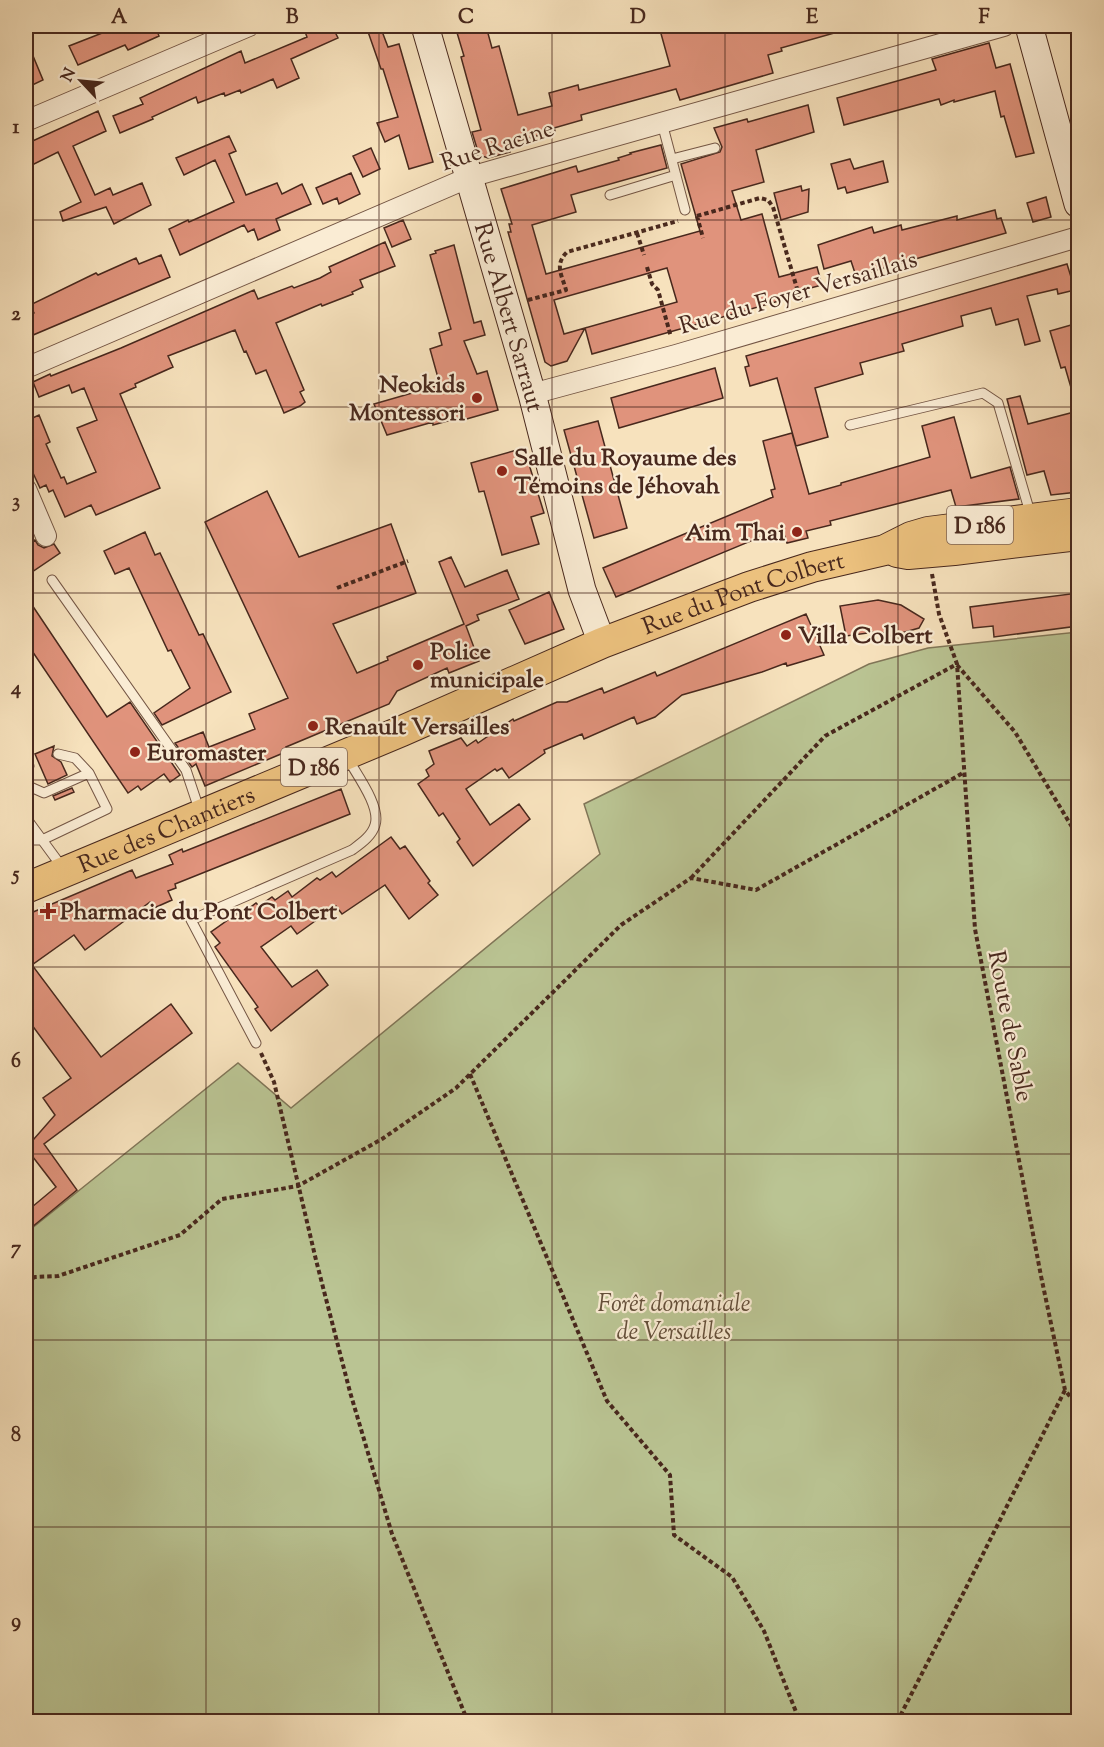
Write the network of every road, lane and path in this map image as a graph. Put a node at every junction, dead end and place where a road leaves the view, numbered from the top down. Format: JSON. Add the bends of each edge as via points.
{"nodes":[{"id":1,"x":249,"y":26,"type":"edge"},
{"id":2,"x":426,"y":26,"type":"edge"},
{"id":3,"x":1004,"y":26,"type":"edge"},
{"id":4,"x":1029,"y":26,"type":"edge"},
{"id":5,"x":26,"y":121,"type":"edge"},
{"id":6,"x":662,"y":123,"type":"junction"},
{"id":7,"x":715,"y":148,"type":"dead end"},
{"id":8,"x":672,"y":159,"type":"junction"},
{"id":9,"x":676,"y":175,"type":"junction"},
{"id":10,"x":470,"y":177,"type":"junction"},
{"id":11,"x":610,"y":195,"type":"dead end"},
{"id":12,"x":1078,"y":204,"type":"edge"},
{"id":13,"x":685,"y":210,"type":"dead end"},
{"id":14,"x":697,"y":216,"type":"junction"},
{"id":15,"x":637,"y":233,"type":"junction"},
{"id":16,"x":1078,"y":237,"type":"edge"},
{"id":17,"x":703,"y":238,"type":"dead end"},
{"id":18,"x":644,"y":255,"type":"dead end"},
{"id":19,"x":647,"y":267,"type":"dead end"},
{"id":20,"x":507,"y":306,"type":"junction"},
{"id":21,"x":805,"y":316,"type":"junction"},
{"id":22,"x":676,"y":355,"type":"junction"},
{"id":23,"x":26,"y":368,"type":"edge"},
{"id":24,"x":532,"y":394,"type":"junction"},
{"id":25,"x":850,"y":425,"type":"dead end"},
{"id":26,"x":26,"y":489,"type":"edge"},
{"id":27,"x":1078,"y":513,"type":"edge"},
{"id":28,"x":1032,"y":518,"type":"junction"},
{"id":29,"x":1078,"y":535,"type":"edge"},
{"id":30,"x":46,"y":536,"type":"dead end"},
{"id":31,"x":885,"y":550,"type":"junction"},
{"id":32,"x":927,"y":552,"type":"junction"},
{"id":33,"x":408,"y":561,"type":"dead end"},
{"id":34,"x":52,"y":580,"type":"dead end"},
{"id":35,"x":336,"y":588,"type":"dead end"},
{"id":36,"x":602,"y":643,"type":"junction"},
{"id":37,"x":957,"y":664,"type":"junction"},
{"id":38,"x":58,"y":754,"type":"dead end"},
{"id":39,"x":346,"y":754,"type":"junction"},
{"id":40,"x":88,"y":773,"type":"junction"},
{"id":41,"x":963,"y":773,"type":"junction"},
{"id":42,"x":26,"y":785,"type":"edge"},
{"id":43,"x":201,"y":814,"type":"junction"},
{"id":44,"x":26,"y":819,"type":"edge"},
{"id":45,"x":1078,"y":837,"type":"edge"},
{"id":46,"x":42,"y":840,"type":"junction"},
{"id":47,"x":26,"y":843,"type":"edge"},
{"id":48,"x":66,"y":871,"type":"junction"},
{"id":49,"x":691,"y":878,"type":"junction"},
{"id":50,"x":26,"y":888,"type":"edge"},
{"id":51,"x":256,"y":1043,"type":"joint"},
{"id":52,"x":470,"y":1074,"type":"junction"},
{"id":53,"x":298,"y":1186,"type":"junction"},
{"id":54,"x":26,"y":1282,"type":"edge"},
{"id":55,"x":1065,"y":1389,"type":"junction"},
{"id":56,"x":1078,"y":1407,"type":"edge"},
{"id":57,"x":468,"y":1722,"type":"edge"},
{"id":58,"x":800,"y":1722,"type":"edge"},
{"id":59,"x":897,"y":1722,"type":"edge"}],
"edges":[{"from":1,"to":5,"type":"street"},
{"from":2,"to":10,"type":"main road","name":"Rue Albert Sarraut"},
{"from":3,"to":6,"type":"street","name":"Rue Racine"},
{"from":4,"to":12,"type":"main road"},
{"from":6,"to":8,"type":"lane"},
{"from":6,"to":10,"type":"street","name":"Rue Racine"},
{"from":7,"to":8,"type":"lane"},
{"from":8,"to":9,"type":"lane"},
{"from":9,"to":11,"type":"lane"},
{"from":9,"to":13,"type":"lane"},
{"from":10,"to":20,"type":"main road","name":"Rue Albert Sarraut"},
{"from":10,"to":23,"type":"street","name":"Rue Racine"},
{"from":14,"to":15,"type":"path"},
{"from":14,"to":17,"type":"path"},
{"from":14,"to":21,"type":"path","via":[[760,198],[768,200]]},
{"from":15,"to":18,"type":"path"},
{"from":15,"to":20,"type":"path","via":[[567,252],[559,265],[566,290]]},
{"from":16,"to":21,"type":"street","name":"Rue du Foyer Versaillais"},
{"from":19,"to":22,"type":"path","via":[[658,290]]},
{"from":20,"to":24,"type":"main road","name":"Rue Albert Sarraut"},
{"from":21,"to":22,"type":"street","name":"Rue du Foyer Versaillais"},
{"from":22,"to":24,"type":"street","name":"Rue du Foyer Versaillais"},
{"from":24,"to":36,"type":"main road","name":"Rue Albert Sarraut","via":[[582,590]]},
{"from":25,"to":28,"type":"lane","via":[[983,393],[998,403]]},
{"from":26,"to":30,"type":"street"},
{"from":27,"to":28,"type":"main road","name":"Rue du Pont Colbert","number":"D 186"},
{"from":28,"to":31,"type":"main road","name":"Rue du Pont Colbert","number":"D 186","via":[[928,532]]},
{"from":29,"to":32,"type":"main road","name":"Rue du Pont Colbert","number":"D 186"},
{"from":31,"to":32,"type":"main road","name":"Rue du Pont Colbert","number":"D 186"},
{"from":31,"to":36,"type":"main road","name":"Rue du Pont Colbert","number":"D 186","via":[[749,587]]},
{"from":32,"to":37,"type":"path","via":[[939,614]]},
{"from":33,"to":35,"type":"path"},
{"from":34,"to":43,"type":"lane","via":[[186,770]]},
{"from":36,"to":39,"type":"main road","name":"Rue des Chantiers","number":"D 186"},
{"from":37,"to":41,"type":"path","name":"Route de Sable"},
{"from":37,"to":45,"type":"path","via":[[1015,732]]},
{"from":37,"to":49,"type":"path","via":[[825,736]]},
{"from":38,"to":40,"type":"lane","via":[[75,758]]},
{"from":39,"to":43,"type":"main road","name":"Rue des Chantiers","number":"D 186"},
{"from":39,"to":51,"type":"lane","via":[[376,812],[375,826],[366,838],[352,850],[191,920]]},
{"from":40,"to":42,"type":"lane","via":[[44,793]]},
{"from":40,"to":46,"type":"lane","via":[[107,809]]},
{"from":41,"to":49,"type":"path","via":[[756,890]]},
{"from":41,"to":55,"type":"path","name":"Route de Sable","via":[[975,929]]},
{"from":43,"to":48,"type":"main road","name":"Rue des Chantiers","number":"D 186"},
{"from":44,"to":46,"type":"lane"},
{"from":46,"to":47,"type":"lane"},
{"from":46,"to":48,"type":"lane"},
{"from":48,"to":50,"type":"main road","name":"Rue des Chantiers","number":"D 186"},
{"from":49,"to":52,"type":"path","via":[[621,925]]},
{"from":51,"to":53,"type":"path","via":[[274,1082]]},
{"from":52,"to":53,"type":"path","via":[[382,1139]]},
{"from":52,"to":58,"type":"path","via":[[607,1401],[670,1475],[674,1535],[732,1577],[764,1631]]},
{"from":53,"to":54,"type":"path","via":[[222,1199],[180,1235],[58,1276],[35,1277]]},
{"from":53,"to":57,"type":"path","via":[[350,1392],[392,1534]]},
{"from":55,"to":56,"type":"path"},
{"from":55,"to":59,"type":"path"}]}
